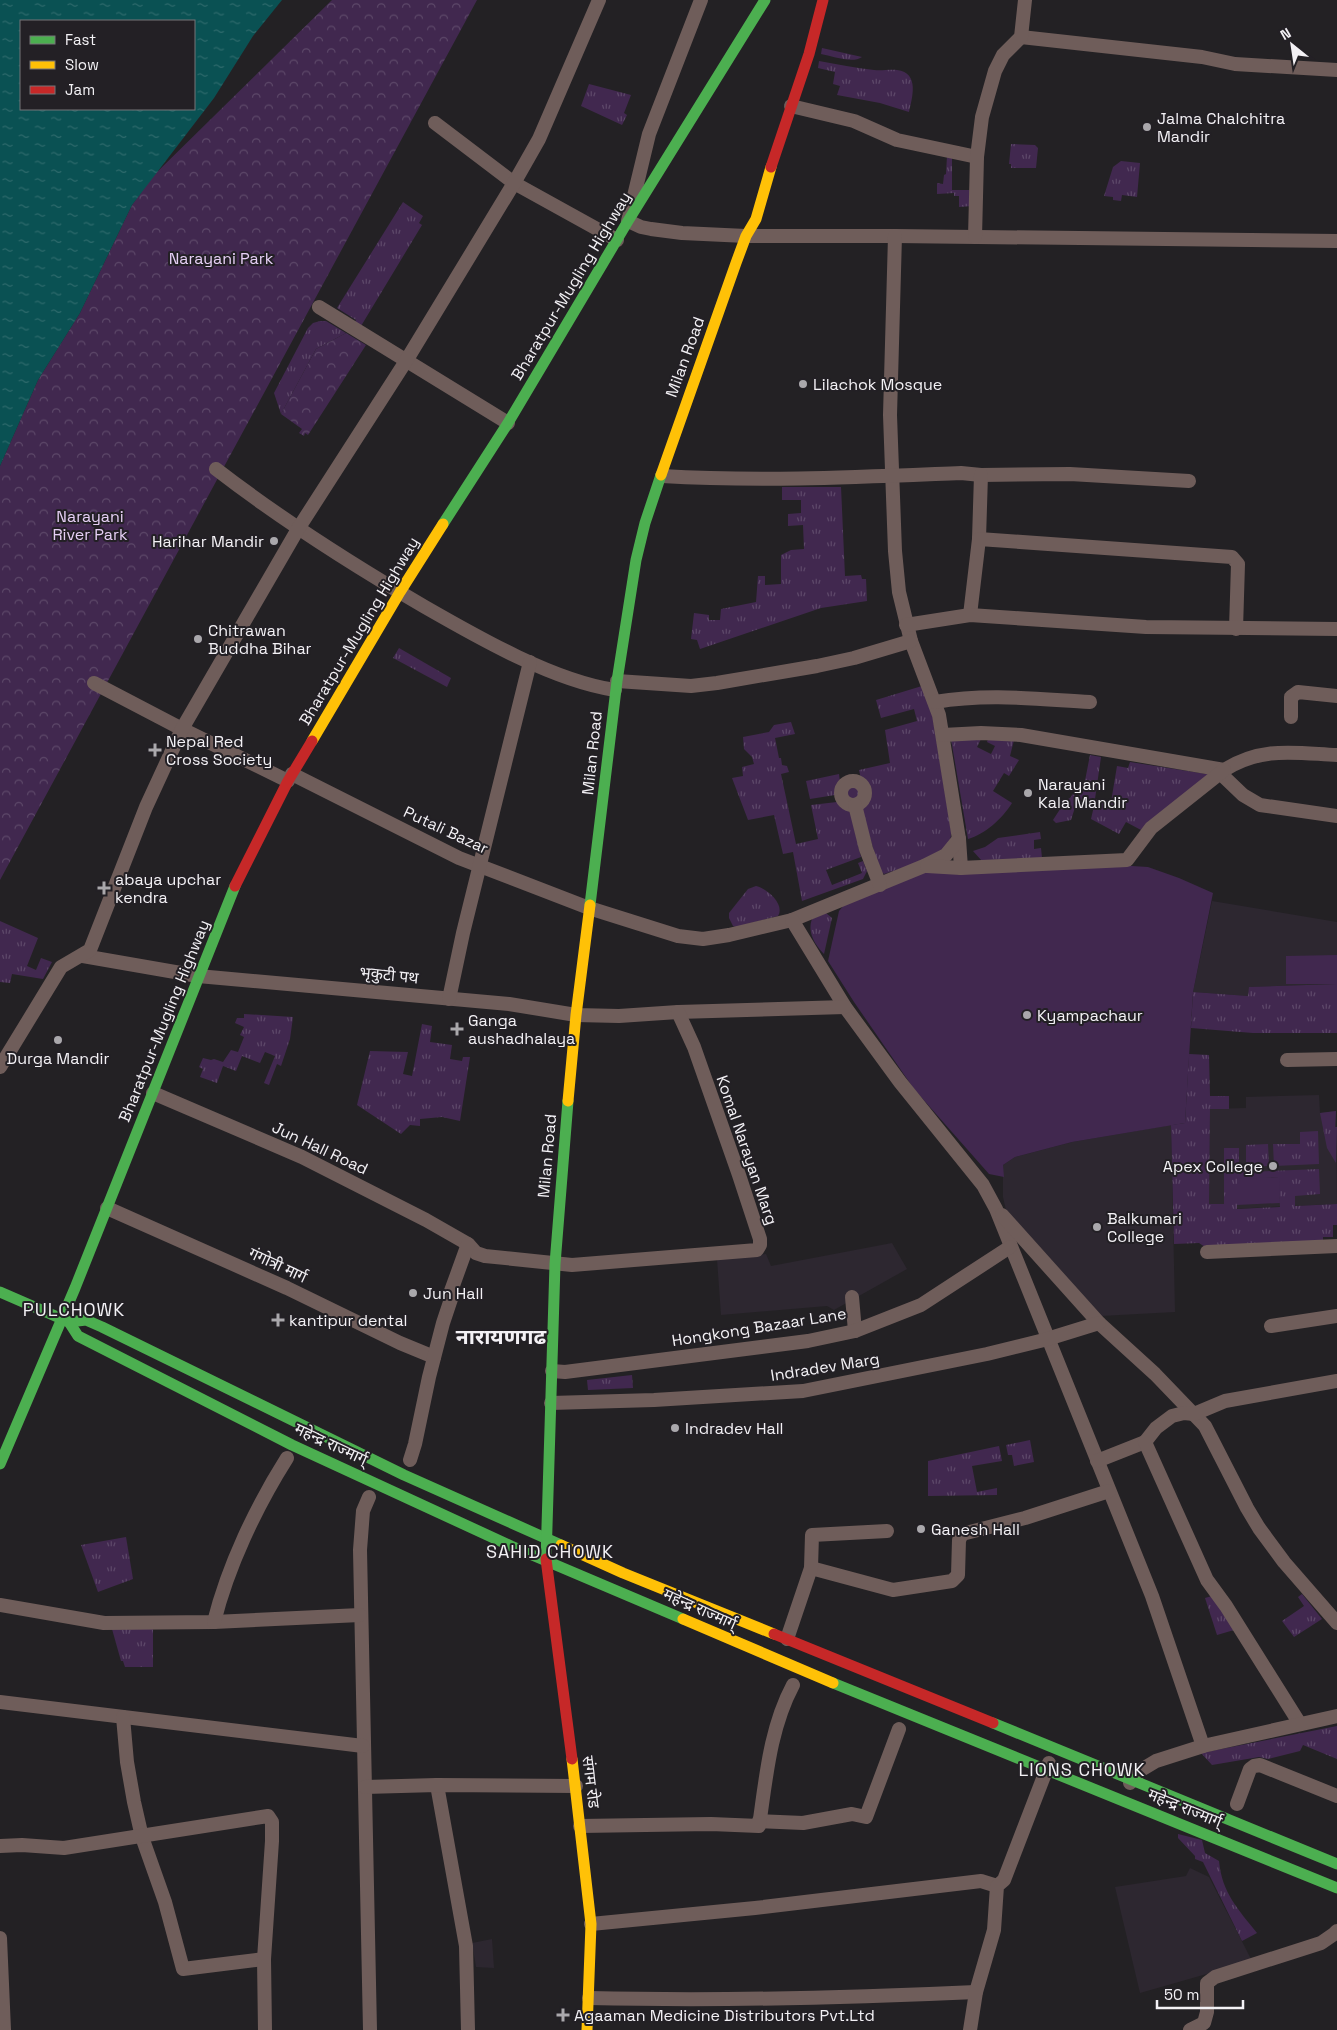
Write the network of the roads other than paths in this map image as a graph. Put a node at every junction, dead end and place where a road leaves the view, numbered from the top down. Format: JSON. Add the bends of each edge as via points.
{"nodes":[{"id":1,"x":599,"y":0,"type":"edge"},
{"id":2,"x":701,"y":0,"type":"edge"},
{"id":3,"x":765,"y":0,"type":"edge"},
{"id":4,"x":823,"y":0,"type":"edge"},
{"id":5,"x":1025,"y":0,"type":"edge"},
{"id":6,"x":1021,"y":37,"type":"junction"},
{"id":7,"x":1337,"y":70,"type":"edge"},
{"id":8,"x":791,"y":106,"type":"junction"},
{"id":9,"x":435,"y":123,"type":"dead end"},
{"id":10,"x":978,"y":157,"type":"junction"},
{"id":11,"x":514,"y":183,"type":"junction"},
{"id":12,"x":628,"y":221,"type":"junction"},
{"id":13,"x":746,"y":236,"type":"junction"},
{"id":14,"x":895,"y":236,"type":"junction"},
{"id":15,"x":975,"y":236,"type":"junction"},
{"id":16,"x":617,"y":240,"type":"junction"},
{"id":17,"x":1337,"y":241,"type":"edge"},
{"id":18,"x":319,"y":306,"type":"dead end"},
{"id":19,"x":406,"y":361,"type":"junction"},
{"id":20,"x":508,"y":422,"type":"junction"},
{"id":21,"x":216,"y":469,"type":"dead end"},
{"id":22,"x":980,"y":475,"type":"junction"},
{"id":23,"x":662,"y":476,"type":"junction"},
{"id":24,"x":892,"y":476,"type":"junction"},
{"id":25,"x":1189,"y":481,"type":"dead end"},
{"id":26,"x":298,"y":529,"type":"junction"},
{"id":27,"x":979,"y":539,"type":"junction"},
{"id":28,"x":400,"y":592,"type":"junction"},
{"id":29,"x":970,"y":615,"type":"junction"},
{"id":30,"x":906,"y":625,"type":"junction"},
{"id":31,"x":1236,"y":629,"type":"junction"},
{"id":32,"x":1337,"y":629,"type":"edge"},
{"id":33,"x":911,"y":641,"type":"junction"},
{"id":34,"x":530,"y":662,"type":"junction"},
{"id":35,"x":94,"y":683,"type":"dead end"},
{"id":36,"x":616,"y":686,"type":"junction"},
{"id":37,"x":1337,"y":696,"type":"edge"},
{"id":38,"x":935,"y":702,"type":"junction"},
{"id":39,"x":1090,"y":702,"type":"dead end"},
{"id":40,"x":1291,"y":717,"type":"dead end"},
{"id":41,"x":182,"y":729,"type":"junction"},
{"id":42,"x":943,"y":735,"type":"junction"},
{"id":43,"x":1337,"y":755,"type":"edge"},
{"id":44,"x":1222,"y":771,"type":"junction"},
{"id":45,"x":290,"y":778,"type":"junction"},
{"id":46,"x":855,"y":805,"type":"dead end"},
{"id":47,"x":1337,"y":816,"type":"edge"},
{"id":48,"x":959,"y":839,"type":"junction"},
{"id":49,"x":480,"y":866,"type":"junction"},
{"id":50,"x":924,"y":866,"type":"junction"},
{"id":51,"x":961,"y":868,"type":"junction"},
{"id":52,"x":880,"y":885,"type":"junction"},
{"id":53,"x":589,"y":908,"type":"junction"},
{"id":54,"x":792,"y":920,"type":"junction"},
{"id":55,"x":83,"y":956,"type":"junction"},
{"id":56,"x":198,"y":976,"type":"junction"},
{"id":57,"x":449,"y":1000,"type":"junction"},
{"id":58,"x":845,"y":1007,"type":"junction"},
{"id":59,"x":678,"y":1012,"type":"junction"},
{"id":60,"x":576,"y":1015,"type":"junction"},
{"id":61,"x":1337,"y":1059,"type":"edge"},
{"id":62,"x":1287,"y":1060,"type":"dead end"},
{"id":63,"x":0,"y":1067,"type":"edge"},
{"id":64,"x":153,"y":1094,"type":"junction"},
{"id":65,"x":107,"y":1208,"type":"junction"},
{"id":66,"x":996,"y":1209,"type":"junction"},
{"id":67,"x":468,"y":1244,"type":"junction"},
{"id":68,"x":1337,"y":1246,"type":"edge"},
{"id":69,"x":1010,"y":1247,"type":"junction"},
{"id":70,"x":1207,"y":1252,"type":"dead end"},
{"id":71,"x":555,"y":1264,"type":"junction"},
{"id":72,"x":0,"y":1292,"type":"edge"},
{"id":73,"x":852,"y":1297,"type":"dead end"},
{"id":74,"x":1337,"y":1316,"type":"edge"},
{"id":75,"x":65,"y":1321,"type":"junction"},
{"id":76,"x":1099,"y":1323,"type":"junction"},
{"id":77,"x":1271,"y":1326,"type":"dead end"},
{"id":78,"x":855,"y":1331,"type":"junction"},
{"id":79,"x":1048,"y":1339,"type":"junction"},
{"id":80,"x":434,"y":1357,"type":"junction"},
{"id":81,"x":552,"y":1371,"type":"junction"},
{"id":82,"x":1337,"y":1381,"type":"edge"},
{"id":83,"x":551,"y":1403,"type":"junction"},
{"id":84,"x":1194,"y":1414,"type":"junction"},
{"id":85,"x":1145,"y":1442,"type":"junction"},
{"id":86,"x":287,"y":1458,"type":"dead end"},
{"id":87,"x":410,"y":1460,"type":"dead end"},
{"id":88,"x":1097,"y":1461,"type":"junction"},
{"id":89,"x":0,"y":1464,"type":"edge"},
{"id":90,"x":1109,"y":1491,"type":"junction"},
{"id":91,"x":369,"y":1496,"type":"dead end"},
{"id":92,"x":887,"y":1531,"type":"dead end"},
{"id":93,"x":547,"y":1540,"type":"junction"},
{"id":94,"x":546,"y":1560,"type":"junction"},
{"id":95,"x":811,"y":1568,"type":"junction"},
{"id":96,"x":0,"y":1605,"type":"edge"},
{"id":97,"x":360,"y":1615,"type":"junction"},
{"id":98,"x":214,"y":1622,"type":"junction"},
{"id":99,"x":1337,"y":1623,"type":"edge"},
{"id":100,"x":787,"y":1639,"type":"junction"},
{"id":101,"x":793,"y":1685,"type":"dead end"},
{"id":102,"x":0,"y":1702,"type":"edge"},
{"id":103,"x":1337,"y":1716,"type":"edge"},
{"id":104,"x":123,"y":1717,"type":"junction"},
{"id":105,"x":1300,"y":1724,"type":"junction"},
{"id":106,"x":899,"y":1729,"type":"dead end"},
{"id":107,"x":363,"y":1746,"type":"junction"},
{"id":108,"x":1203,"y":1746,"type":"junction"},
{"id":109,"x":1055,"y":1748,"type":"junction"},
{"id":110,"x":1047,"y":1769,"type":"junction"},
{"id":111,"x":1133,"y":1780,"type":"junction"},
{"id":112,"x":436,"y":1785,"type":"junction"},
{"id":113,"x":576,"y":1786,"type":"junction"},
{"id":114,"x":365,"y":1787,"type":"junction"},
{"id":115,"x":1337,"y":1796,"type":"edge"},
{"id":116,"x":1122,"y":1800,"type":"junction"},
{"id":117,"x":1237,"y":1804,"type":"dead end"},
{"id":118,"x":759,"y":1821,"type":"junction"},
{"id":119,"x":580,"y":1826,"type":"junction"},
{"id":120,"x":142,"y":1837,"type":"junction"},
{"id":121,"x":0,"y":1846,"type":"edge"},
{"id":122,"x":1337,"y":1864,"type":"edge"},
{"id":123,"x":997,"y":1886,"type":"junction"},
{"id":124,"x":1337,"y":1888,"type":"edge"},
{"id":125,"x":591,"y":1924,"type":"junction"},
{"id":126,"x":1337,"y":1931,"type":"edge"},
{"id":127,"x":0,"y":1938,"type":"edge"},
{"id":128,"x":264,"y":1959,"type":"junction"},
{"id":129,"x":976,"y":1992,"type":"junction"},
{"id":130,"x":589,"y":1998,"type":"junction"},
{"id":131,"x":4,"y":2030,"type":"edge"},
{"id":132,"x":265,"y":2030,"type":"edge"},
{"id":133,"x":370,"y":2030,"type":"edge"},
{"id":134,"x":468,"y":2030,"type":"edge"},
{"id":135,"x":587,"y":2030,"type":"edge"},
{"id":136,"x":970,"y":2030,"type":"edge"},
{"id":137,"x":1190,"y":2030,"type":"edge"}],
"edges":[{"from":1,"to":11,"type":"street","via":[[539,139]]},
{"from":2,"to":12,"type":"street","via":[[649,134]]},
{"from":3,"to":12,"type":"main road","name":"Bharatpur-Mugling Highway"},
{"from":4,"to":8,"type":"main road","name":"Milan Road"},
{"from":5,"to":6,"type":"street"},
{"from":6,"to":7,"type":"street","via":[[1235,64]]},
{"from":6,"to":10,"type":"street","via":[[1003,55],[995,72],[982,117]]},
{"from":8,"to":10,"type":"street","via":[[854,121],[897,140]]},
{"from":8,"to":13,"type":"main road","name":"Milan Road","via":[[756,219]]},
{"from":9,"to":11,"type":"street"},
{"from":10,"to":15,"type":"street"},
{"from":11,"to":16,"type":"street"},
{"from":11,"to":19,"type":"street"},
{"from":12,"to":13,"type":"street","via":[[641,227],[667,231]]},
{"from":12,"to":16,"type":"main road","name":"Bharatpur-Mugling Highway"},
{"from":13,"to":14,"type":"street"},
{"from":13,"to":23,"type":"main road","name":"Milan Road"},
{"from":14,"to":15,"type":"street"},
{"from":14,"to":24,"type":"street","via":[[890,415]]},
{"from":15,"to":17,"type":"street"},
{"from":16,"to":20,"type":"main road","name":"Bharatpur-Mugling Highway"},
{"from":18,"to":19,"type":"street"},
{"from":19,"to":20,"type":"street"},
{"from":19,"to":26,"type":"street"},
{"from":20,"to":28,"type":"main road","name":"Bharatpur-Mugling Highway"},
{"from":21,"to":26,"type":"street"},
{"from":22,"to":24,"type":"street"},
{"from":22,"to":25,"type":"street","via":[[1070,474]]},
{"from":22,"to":27,"type":"street"},
{"from":23,"to":24,"type":"street","via":[[715,480],[811,480]]},
{"from":23,"to":36,"type":"main road","name":"Milan Road","via":[[636,560]]},
{"from":24,"to":30,"type":"street","via":[[895,551]]},
{"from":26,"to":28,"type":"street"},
{"from":26,"to":41,"type":"street"},
{"from":27,"to":29,"type":"street"},
{"from":27,"to":31,"type":"street","via":[[1232,557],[1238,564]]},
{"from":28,"to":34,"type":"street","via":[[471,634]]},
{"from":28,"to":45,"type":"main road","name":"Bharatpur-Mugling Highway"},
{"from":29,"to":30,"type":"street"},
{"from":29,"to":31,"type":"street","via":[[1146,627]]},
{"from":30,"to":33,"type":"street"},
{"from":31,"to":32,"type":"street"},
{"from":33,"to":36,"type":"street","via":[[854,658],[717,683]]},
{"from":33,"to":38,"type":"street"},
{"from":34,"to":36,"type":"street","via":[[566,676]]},
{"from":34,"to":49,"type":"street"},
{"from":35,"to":41,"type":"street","name":"Putali Bazar"},
{"from":36,"to":53,"type":"main road","name":"Milan Road"},
{"from":37,"to":40,"type":"street","via":[[1298,692],[1291,697]]},
{"from":38,"to":39,"type":"street","via":[[966,697],[1001,697]]},
{"from":38,"to":42,"type":"street"},
{"from":41,"to":45,"type":"street","name":"Putali Bazar"},
{"from":41,"to":55,"type":"street","via":[[146,808],[90,950]]},
{"from":42,"to":44,"type":"street","via":[[1021,735]]},
{"from":42,"to":48,"type":"street"},
{"from":43,"to":44,"type":"street","via":[[1271,752],[1235,763]]},
{"from":44,"to":47,"type":"street","via":[[1243,796],[1260,805]]},
{"from":44,"to":51,"type":"street","via":[[1151,828],[1127,860]]},
{"from":45,"to":49,"type":"street","name":"Putali Bazar"},
{"from":45,"to":56,"type":"main road","name":"Bharatpur-Mugling Highway","via":[[237,881]]},
{"from":46,"to":52,"type":"street","via":[[866,849]]},
{"from":48,"to":50,"type":"street","name":"Putali Bazar","via":[[946,855]]},
{"from":48,"to":51,"type":"street"},
{"from":49,"to":53,"type":"street","name":"Putali Bazar"},
{"from":49,"to":57,"type":"street"},
{"from":50,"to":51,"type":"street"},
{"from":50,"to":52,"type":"street","name":"Putali Bazar"},
{"from":52,"to":54,"type":"street","name":"Putali Bazar"},
{"from":53,"to":54,"type":"street","name":"Putali Bazar","via":[[678,936],[703,939]]},
{"from":53,"to":60,"type":"main road","name":"Milan Road"},
{"from":54,"to":58,"type":"street"},
{"from":55,"to":56,"type":"street","name":"भृकुटी पथ"},
{"from":55,"to":63,"type":"street","via":[[72,959],[61,968]]},
{"from":56,"to":57,"type":"street","name":"भृकुटी पथ"},
{"from":56,"to":64,"type":"main road","name":"Bharatpur-Mugling Highway"},
{"from":57,"to":60,"type":"street","name":"भृकुटी पथ","via":[[508,1004]]},
{"from":58,"to":59,"type":"street","name":"भृकुटी पथ"},
{"from":58,"to":66,"type":"street","via":[[900,1082],[983,1184]]},
{"from":59,"to":60,"type":"street","name":"भृकुटी पथ"},
{"from":59,"to":71,"type":"street","name":"Komal Narayan Marg","via":[[739,1175],[760,1245],[757,1250],[687,1257]]},
{"from":60,"to":71,"type":"main road","name":"Milan Road"},
{"from":61,"to":62,"type":"street"},
{"from":64,"to":65,"type":"main road","name":"Bharatpur-Mugling Highway"},
{"from":64,"to":67,"type":"street","name":"Jun Hall Road","via":[[302,1157]]},
{"from":65,"to":75,"type":"main road","name":"Bharatpur-Mugling Highway"},
{"from":65,"to":80,"type":"street","name":"गंगोत्री मार्ग"},
{"from":66,"to":69,"type":"street"},
{"from":66,"to":76,"type":"street"},
{"from":67,"to":71,"type":"street","name":"Jun Hall Road","via":[[476,1253],[485,1256]]},
{"from":67,"to":80,"type":"street","via":[[451,1291]]},
{"from":68,"to":70,"type":"street"},
{"from":69,"to":78,"type":"street","name":"Hongkong Bazaar Lane","via":[[921,1305]]},
{"from":69,"to":79,"type":"street"},
{"from":71,"to":81,"type":"main road","name":"Milan Road"},
{"from":72,"to":75,"type":"main road","name":"महेन्द्र राज्मार्ग्"},
{"from":73,"to":78,"type":"street"},
{"from":74,"to":77,"type":"street"},
{"from":75,"to":89,"type":"main road","name":"Bharatpur-Mugling Highway"},
{"from":75,"to":93,"type":"main road","name":"महेन्द्र राज्मार्ग्","via":[[86,1320],[102,1327],[405,1475]]},
{"from":75,"to":94,"type":"main road","name":"महेन्द्र राज्मार्ग्","via":[[78,1336],[292,1444]]},
{"from":76,"to":79,"type":"street","name":"Indradev Marg"},
{"from":76,"to":84,"type":"street"},
{"from":78,"to":81,"type":"street","name":"Hongkong Bazaar Lane","via":[[808,1341],[565,1372]]},
{"from":79,"to":83,"type":"street","name":"Indradev Marg","via":[[803,1391]]},
{"from":79,"to":88,"type":"street"},
{"from":80,"to":87,"type":"street"},
{"from":81,"to":83,"type":"main road","name":"Milan Road"},
{"from":82,"to":84,"type":"street","via":[[1225,1402]]},
{"from":83,"to":93,"type":"main road","name":"Milan Road"},
{"from":84,"to":85,"type":"street","via":[[1172,1416]]},
{"from":84,"to":99,"type":"street","via":[[1205,1426],[1259,1528]]},
{"from":85,"to":88,"type":"street"},
{"from":85,"to":105,"type":"street","via":[[1207,1580]]},
{"from":86,"to":98,"type":"street","via":[[240,1547],[223,1587]]},
{"from":88,"to":90,"type":"street"},
{"from":90,"to":95,"type":"street","via":[[962,1534],[958,1575],[952,1581],[893,1590]]},
{"from":90,"to":108,"type":"street","via":[[1152,1596]]},
{"from":91,"to":97,"type":"street","via":[[362,1521]]},
{"from":92,"to":95,"type":"street","via":[[814,1534],[811,1538]]},
{"from":93,"to":94,"type":"main road","name":"संगम रोड"},
{"from":93,"to":100,"type":"main road","name":"महेन्द्र राज्मार्ग्"},
{"from":94,"to":110,"type":"main road","name":"महेन्द्र राज्मार्ग्","via":[[799,1670]]},
{"from":94,"to":113,"type":"main road","name":"संगम रोड"},
{"from":95,"to":100,"type":"street"},
{"from":96,"to":98,"type":"street","via":[[104,1623]]},
{"from":97,"to":98,"type":"street"},
{"from":97,"to":107,"type":"street"},
{"from":100,"to":109,"type":"main road","name":"महेन्द्र राज्मार्ग्"},
{"from":101,"to":118,"type":"street","via":[[778,1716]]},
{"from":102,"to":104,"type":"street"},
{"from":103,"to":105,"type":"street"},
{"from":104,"to":107,"type":"street"},
{"from":104,"to":120,"type":"street","via":[[132,1794]]},
{"from":105,"to":108,"type":"street"},
{"from":106,"to":118,"type":"street","via":[[866,1818],[852,1814],[803,1823]]},
{"from":107,"to":114,"type":"street"},
{"from":108,"to":111,"type":"street","via":[[1156,1761],[1141,1770]]},
{"from":109,"to":110,"type":"street"},
{"from":109,"to":111,"type":"main road","name":"महेन्द्र राज्मार्ग्"},
{"from":110,"to":116,"type":"main road","name":"महेन्द्र राज्मार्ग्"},
{"from":110,"to":123,"type":"street","via":[[1004,1880]]},
{"from":111,"to":116,"type":"street"},
{"from":111,"to":122,"type":"main road","name":"महेन्द्र राज्मार्ग्"},
{"from":112,"to":113,"type":"street"},
{"from":112,"to":114,"type":"street"},
{"from":112,"to":134,"type":"street","via":[[466,1946]]},
{"from":113,"to":119,"type":"main road","name":"संगम रोड"},
{"from":114,"to":133,"type":"street"},
{"from":115,"to":117,"type":"street","via":[[1260,1765],[1250,1769]]},
{"from":116,"to":124,"type":"main road","name":"महेन्द्र राज्मार्ग्"},
{"from":118,"to":119,"type":"street","via":[[759,1826]]},
{"from":119,"to":125,"type":"main road","name":"संगम रोड"},
{"from":120,"to":121,"type":"street","via":[[64,1848]]},
{"from":120,"to":128,"type":"street","via":[[165,1902],[183,1970]]},
{"from":120,"to":128,"type":"street","via":[[268,1816],[272,1822],[272,1841]]},
{"from":123,"to":125,"type":"street","via":[[981,1881]]},
{"from":123,"to":129,"type":"street","via":[[994,1930]]},
{"from":125,"to":130,"type":"main road","name":"संगम रोड"},
{"from":126,"to":137,"type":"street","via":[[1321,1943],[1215,1977],[1207,1983],[1204,2022]]},
{"from":127,"to":131,"type":"street"},
{"from":128,"to":132,"type":"street"},
{"from":129,"to":130,"type":"street","via":[[841,1998]]},
{"from":129,"to":136,"type":"street"},
{"from":130,"to":135,"type":"main road","name":"संगम रोड"}]}
